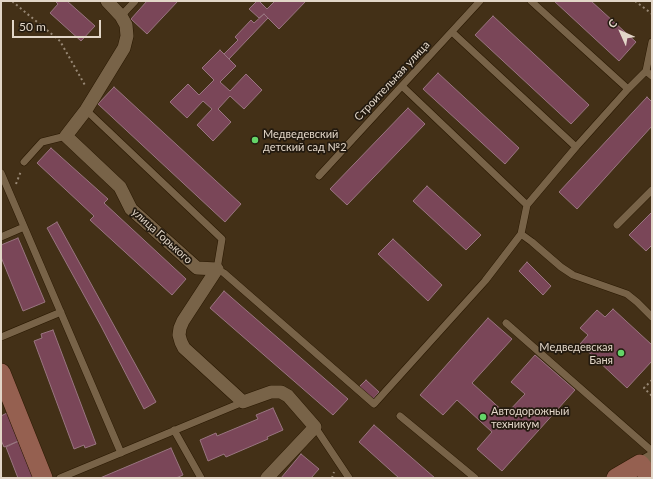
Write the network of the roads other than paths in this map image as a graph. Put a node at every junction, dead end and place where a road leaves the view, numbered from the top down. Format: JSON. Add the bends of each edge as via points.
{"nodes":[{"id":1,"x":107,"y":1,"type":"edge"},
{"id":2,"x":135,"y":1,"type":"edge"},
{"id":3,"x":530,"y":1,"type":"edge"},
{"id":4,"x":476,"y":2,"type":"edge"},
{"id":5,"x":121,"y":16,"type":"junction"},
{"id":6,"x":452,"y":32,"type":"junction"},
{"id":7,"x":652,"y":42,"type":"edge"},
{"id":8,"x":646,"y":71,"type":"junction"},
{"id":9,"x":652,"y":76,"type":"edge"},
{"id":10,"x":402,"y":86,"type":"junction"},
{"id":11,"x":628,"y":89,"type":"junction"},
{"id":12,"x":86,"y":110,"type":"junction"},
{"id":13,"x":66,"y":136,"type":"junction"},
{"id":14,"x":576,"y":147,"type":"junction"},
{"id":15,"x":24,"y":162,"type":"road end"},
{"id":16,"x":1,"y":173,"type":"edge"},
{"id":17,"x":319,"y":176,"type":"dead end"},
{"id":18,"x":652,"y":190,"type":"edge"},
{"id":19,"x":527,"y":205,"type":"junction"},
{"id":20,"x":618,"y":225,"type":"dead end"},
{"id":21,"x":24,"y":227,"type":"junction"},
{"id":22,"x":522,"y":234,"type":"junction"},
{"id":23,"x":1,"y":237,"type":"edge"},
{"id":24,"x":217,"y":269,"type":"junction"},
{"id":25,"x":61,"y":312,"type":"junction"},
{"id":26,"x":652,"y":317,"type":"edge"},
{"id":27,"x":506,"y":323,"type":"dead end"},
{"id":28,"x":1,"y":336,"type":"edge"},
{"id":29,"x":1,"y":373,"type":"edge"},
{"id":30,"x":243,"y":402,"type":"junction"},
{"id":31,"x":400,"y":416,"type":"dead end"},
{"id":32,"x":315,"y":427,"type":"junction"},
{"id":33,"x":174,"y":430,"type":"junction"},
{"id":34,"x":121,"y":453,"type":"junction"},
{"id":35,"x":649,"y":462,"type":"edge"},
{"id":36,"x":44,"y":478,"type":"edge"},
{"id":37,"x":60,"y":478,"type":"edge"},
{"id":38,"x":201,"y":478,"type":"edge"},
{"id":39,"x":267,"y":478,"type":"edge"},
{"id":40,"x":349,"y":478,"type":"edge"},
{"id":41,"x":475,"y":478,"type":"edge"},
{"id":42,"x":616,"y":478,"type":"edge"}],
"edges":[{"from":1,"to":5,"type":"street"},
{"from":2,"to":5,"type":"lane"},
{"from":3,"to":11,"type":"lane"},
{"from":4,"to":6,"type":"lane","name":"Строительная улица"},
{"from":5,"to":12,"type":"street","via":[[128,36],[124,48]]},
{"from":6,"to":10,"type":"lane","name":"Строительная улица"},
{"from":6,"to":14,"type":"lane"},
{"from":7,"to":8,"type":"lane"},
{"from":8,"to":9,"type":"lane"},
{"from":8,"to":11,"type":"lane"},
{"from":10,"to":17,"type":"lane","name":"Строительная улица"},
{"from":10,"to":19,"type":"lane"},
{"from":11,"to":14,"type":"lane"},
{"from":12,"to":13,"type":"street"},
{"from":12,"to":24,"type":"lane","via":[[222,239]]},
{"from":13,"to":15,"type":"lane","via":[[42,142]]},
{"from":13,"to":24,"type":"street","name":"улица Горького","via":[[120,187],[131,209],[197,268]]},
{"from":14,"to":19,"type":"lane"},
{"from":16,"to":21,"type":"lane"},
{"from":18,"to":20,"type":"lane"},
{"from":19,"to":22,"type":"lane"},
{"from":21,"to":23,"type":"lane"},
{"from":21,"to":25,"type":"lane"},
{"from":22,"to":24,"type":"lane","via":[[485,281],[374,404]]},
{"from":22,"to":26,"type":"lane","via":[[573,275],[627,294]]},
{"from":24,"to":30,"type":"street","via":[[183,321],[179,335],[184,348]]},
{"from":25,"to":28,"type":"lane"},
{"from":25,"to":34,"type":"lane"},
{"from":27,"to":35,"type":"lane"},
{"from":29,"to":36,"type":"street"},
{"from":30,"to":32,"type":"street","via":[[271,392],[281,392],[288,396]]},
{"from":30,"to":33,"type":"lane"},
{"from":31,"to":41,"type":"lane"},
{"from":32,"to":39,"type":"street"},
{"from":32,"to":40,"type":"lane"},
{"from":33,"to":34,"type":"lane"},
{"from":33,"to":38,"type":"lane"},
{"from":34,"to":37,"type":"lane"},
{"from":35,"to":42,"type":"street"}]}
